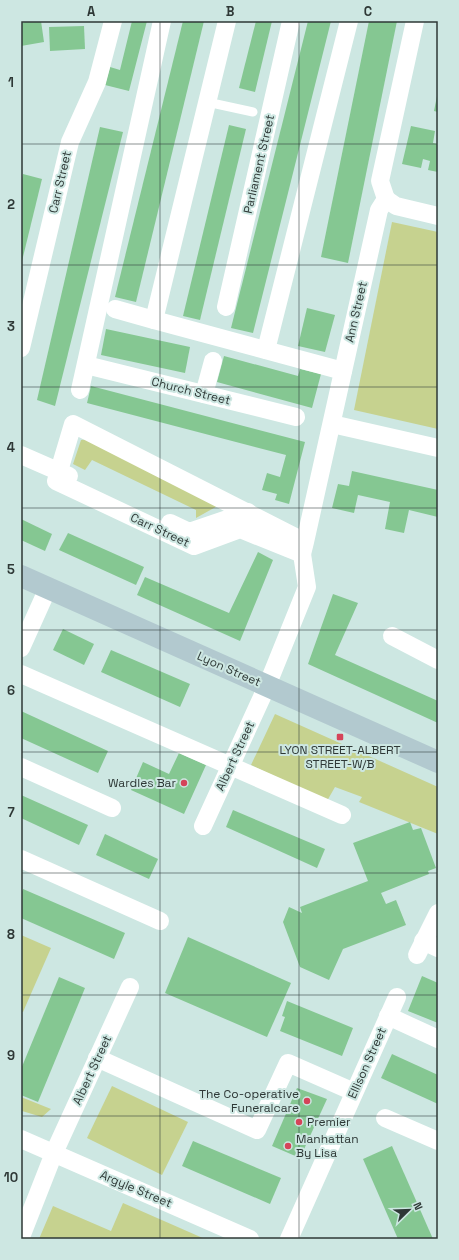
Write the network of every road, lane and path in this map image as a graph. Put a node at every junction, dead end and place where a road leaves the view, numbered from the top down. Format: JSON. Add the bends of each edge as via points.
{"nodes":[{"id":1,"x":113,"y":21,"type":"edge"},
{"id":2,"x":162,"y":21,"type":"edge"},
{"id":3,"x":227,"y":21,"type":"edge"},
{"id":4,"x":291,"y":21,"type":"edge"},
{"id":5,"x":349,"y":21,"type":"edge"},
{"id":6,"x":415,"y":21,"type":"edge"},
{"id":7,"x":207,"y":102,"type":"junction"},
{"id":8,"x":253,"y":112,"type":"dead end"},
{"id":9,"x":386,"y":199,"type":"junction"},
{"id":10,"x":438,"y":216,"type":"edge"},
{"id":11,"x":226,"y":307,"type":"dead end"},
{"id":12,"x":115,"y":310,"type":"dead end"},
{"id":13,"x":154,"y":320,"type":"junction"},
{"id":14,"x":21,"y":348,"type":"edge"},
{"id":15,"x":266,"y":350,"type":"junction"},
{"id":16,"x":213,"y":360,"type":"dead end"},
{"id":17,"x":86,"y":365,"type":"junction"},
{"id":18,"x":343,"y":372,"type":"junction"},
{"id":19,"x":80,"y":390,"type":"dead end"},
{"id":20,"x":204,"y":394,"type":"junction"},
{"id":21,"x":296,"y":417,"type":"dead end"},
{"id":22,"x":332,"y":424,"type":"junction"},
{"id":23,"x":438,"y":448,"type":"edge"},
{"id":24,"x":21,"y":455,"type":"edge"},
{"id":25,"x":58,"y":471,"type":"junction"},
{"id":26,"x":248,"y":512,"type":"junction"},
{"id":27,"x":304,"y":548,"type":"junction"},
{"id":28,"x":21,"y":576,"type":"edge"},
{"id":29,"x":48,"y":588,"type":"junction"},
{"id":30,"x":392,"y":636,"type":"dead end"},
{"id":31,"x":21,"y":648,"type":"edge"},
{"id":32,"x":438,"y":660,"type":"edge"},
{"id":33,"x":21,"y":674,"type":"edge"},
{"id":34,"x":267,"y":686,"type":"junction"},
{"id":35,"x":433,"y":756,"type":"edge"},
{"id":36,"x":231,"y":765,"type":"junction"},
{"id":37,"x":21,"y":767,"type":"edge"},
{"id":38,"x":112,"y":808,"type":"dead end"},
{"id":39,"x":342,"y":815,"type":"dead end"},
{"id":40,"x":203,"y":826,"type":"dead end"},
{"id":41,"x":21,"y":859,"type":"edge"},
{"id":42,"x":438,"y":913,"type":"edge"},
{"id":43,"x":161,"y":918,"type":"dead end"},
{"id":44,"x":426,"y":948,"type":"edge"},
{"id":45,"x":130,"y":987,"type":"dead end"},
{"id":46,"x":397,"y":997,"type":"dead end"},
{"id":47,"x":388,"y":1016,"type":"junction"},
{"id":48,"x":438,"y":1039,"type":"edge"},
{"id":49,"x":97,"y":1058,"type":"junction"},
{"id":50,"x":354,"y":1092,"type":"junction"},
{"id":51,"x":385,"y":1118,"type":"dead end"},
{"id":52,"x":21,"y":1139,"type":"edge"},
{"id":53,"x":438,"y":1141,"type":"edge"},
{"id":54,"x":54,"y":1153,"type":"junction"},
{"id":55,"x":22,"y":1233,"type":"edge"},
{"id":56,"x":250,"y":1239,"type":"edge"},
{"id":57,"x":289,"y":1239,"type":"edge"}],
"edges":[{"from":1,"to":14,"type":"street","name":"Carr Street","via":[[97,82],[70,142]]},
{"from":2,"to":17,"type":"street"},
{"from":3,"to":7,"type":"street"},
{"from":4,"to":11,"type":"street","name":"Parliament Street"},
{"from":5,"to":15,"type":"street"},
{"from":6,"to":9,"type":"street","via":[[380,181]]},
{"from":7,"to":8,"type":"lane"},
{"from":7,"to":13,"type":"street"},
{"from":9,"to":10,"type":"street","via":[[396,206]]},
{"from":9,"to":18,"type":"street","name":"Ann Street","via":[[379,210]]},
{"from":12,"to":13,"type":"street"},
{"from":13,"to":15,"type":"street"},
{"from":15,"to":18,"type":"street"},
{"from":16,"to":20,"type":"street"},
{"from":17,"to":19,"type":"street"},
{"from":17,"to":20,"type":"street","name":"Church Street"},
{"from":18,"to":22,"type":"street","name":"Ann Street"},
{"from":20,"to":21,"type":"street","name":"Church Street"},
{"from":22,"to":23,"type":"street"},
{"from":22,"to":27,"type":"street","name":"Ann Street"},
{"from":24,"to":25,"type":"street"},
{"from":25,"to":26,"type":"street","via":[[189,532]]},
{"from":25,"to":26,"type":"street","via":[[73,424]]},
{"from":25,"to":27,"type":"street","name":"Carr Street","via":[[56,481],[194,546],[240,529]]},
{"from":26,"to":27,"type":"street"},
{"from":27,"to":34,"type":"street","name":"Albert Street","via":[[307,586]]},
{"from":28,"to":29,"type":"main road","name":"Lyon Street"},
{"from":29,"to":31,"type":"street"},
{"from":29,"to":34,"type":"main road","name":"Lyon Street"},
{"from":30,"to":32,"type":"street"},
{"from":33,"to":36,"type":"street"},
{"from":34,"to":35,"type":"main road","name":"Lyon Street"},
{"from":34,"to":36,"type":"street","name":"Albert Street"},
{"from":36,"to":39,"type":"street"},
{"from":36,"to":40,"type":"street","name":"Albert Street"},
{"from":37,"to":38,"type":"street"},
{"from":41,"to":43,"type":"street"},
{"from":42,"to":44,"type":"street"},
{"from":45,"to":49,"type":"street","name":"Albert Street"},
{"from":46,"to":47,"type":"street","name":"Ellison Street"},
{"from":47,"to":48,"type":"street"},
{"from":47,"to":50,"type":"street","name":"Ellison Street"},
{"from":49,"to":50,"type":"street","via":[[257,1130],[288,1063]]},
{"from":49,"to":54,"type":"street","name":"Albert Street"},
{"from":50,"to":57,"type":"street","name":"Ellison Street"},
{"from":51,"to":53,"type":"street"},
{"from":52,"to":54,"type":"street","name":"Argyle Street"},
{"from":54,"to":55,"type":"street","name":"Albert Street"},
{"from":54,"to":56,"type":"street","name":"Argyle Street"}]}
